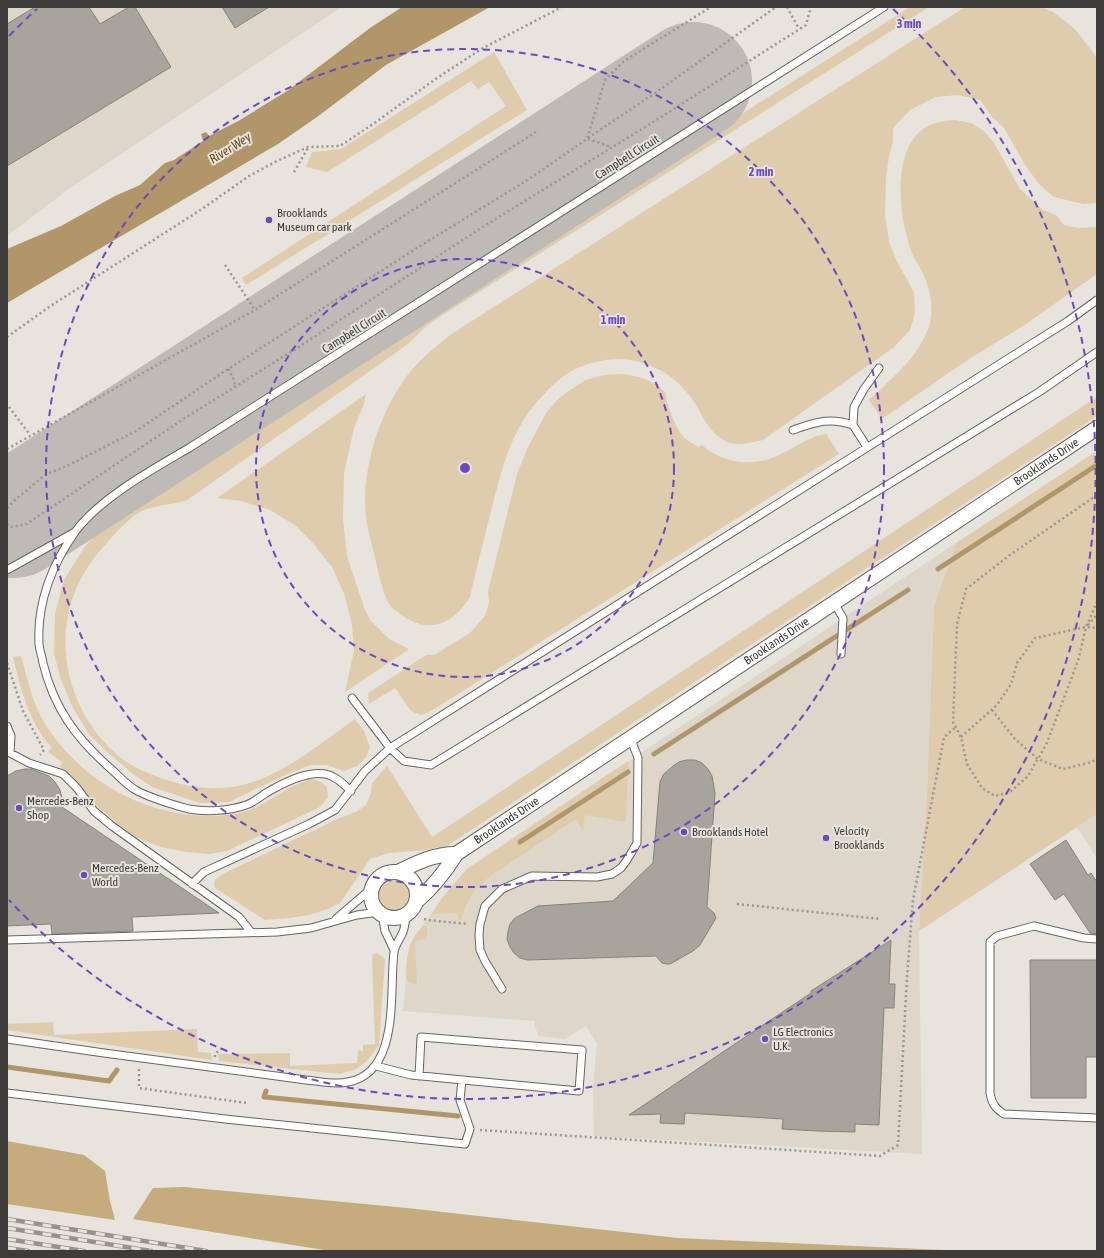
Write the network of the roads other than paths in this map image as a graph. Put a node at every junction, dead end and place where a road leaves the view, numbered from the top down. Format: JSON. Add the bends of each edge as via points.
{"nodes":[{"id":1,"x":884,"y":7,"type":"edge"},
{"id":2,"x":1097,"y":300,"type":"edge"},
{"id":3,"x":1097,"y":352,"type":"edge"},
{"id":4,"x":879,"y":368,"type":"dead end"},
{"id":5,"x":853,"y":425,"type":"junction"},
{"id":6,"x":1097,"y":428,"type":"edge"},
{"id":7,"x":793,"y":430,"type":"dead end"},
{"id":8,"x":867,"y":447,"type":"junction"},
{"id":9,"x":76,"y":531,"type":"junction"},
{"id":10,"x":7,"y":570,"type":"edge"},
{"id":11,"x":834,"y":603,"type":"junction"},
{"id":12,"x":841,"y":654,"type":"dead end"},
{"id":13,"x":352,"y":698,"type":"dead end"},
{"id":14,"x":7,"y":726,"type":"edge"},
{"id":15,"x":631,"y":739,"type":"junction"},
{"id":16,"x":390,"y":748,"type":"junction"},
{"id":17,"x":351,"y":791,"type":"junction"},
{"id":18,"x":456,"y":854,"type":"junction"},
{"id":19,"x":398,"y":872,"type":"junction"},
{"id":20,"x":192,"y":884,"type":"junction"},
{"id":21,"x":372,"y":888,"type":"junction"},
{"id":22,"x":417,"y":901,"type":"junction"},
{"id":23,"x":380,"y":913,"type":"junction"},
{"id":24,"x":407,"y":914,"type":"junction"},
{"id":25,"x":335,"y":921,"type":"junction"},
{"id":26,"x":251,"y":932,"type":"junction"},
{"id":27,"x":1097,"y":939,"type":"edge"},
{"id":28,"x":7,"y":940,"type":"edge"},
{"id":29,"x":394,"y":950,"type":"junction"},
{"id":30,"x":502,"y":989,"type":"dead end"},
{"id":31,"x":7,"y":1039,"type":"edge"},
{"id":32,"x":376,"y":1066,"type":"junction"},
{"id":33,"x":419,"y":1076,"type":"junction"},
{"id":34,"x":462,"y":1080,"type":"junction"},
{"id":35,"x":7,"y":1093,"type":"edge"},
{"id":36,"x":1097,"y":1118,"type":"edge"}],
"edges":[{"from":1,"to":9,"type":"lane","name":"Campbell Circuit","via":[[144,475],[100,507]]},
{"from":2,"to":8,"type":"lane"},
{"from":3,"to":16,"type":"lane","via":[[1039,392],[431,765],[404,762]]},
{"from":4,"to":5,"type":"lane","via":[[854,407]]},
{"from":5,"to":7,"type":"lane","via":[[839,420],[817,422]]},
{"from":5,"to":8,"type":"lane"},
{"from":6,"to":11,"type":"street","name":"Brooklands Drive"},
{"from":8,"to":16,"type":"lane"},
{"from":9,"to":10,"type":"lane"},
{"from":9,"to":17,"type":"lane","name":"Campbell Circuit","via":[[47,585],[40,616],[39,644],[46,675],[56,699],[84,743],[136,790],[189,809],[223,810],[246,805],[281,784],[300,776],[317,773],[334,777]]},
{"from":11,"to":12,"type":"lane","via":[[843,618]]},
{"from":11,"to":15,"type":"street","name":"Brooklands Drive"},
{"from":13,"to":16,"type":"lane"},
{"from":14,"to":20,"type":"lane","via":[[11,736],[10,753],[63,774],[94,811]]},
{"from":15,"to":18,"type":"street","name":"Brooklands Drive"},
{"from":15,"to":30,"type":"lane","via":[[638,758],[637,843],[621,868],[612,874],[598,877],[532,876],[502,889],[485,906],[480,924],[480,950]]},
{"from":16,"to":17,"type":"lane","via":[[365,771]]},
{"from":17,"to":20,"type":"lane","via":[[335,810],[204,872]]},
{"from":18,"to":19,"type":"street","name":"Brooklands Drive","via":[[441,854]]},
{"from":18,"to":22,"type":"street","name":"Brooklands Drive","via":[[448,869]]},
{"from":19,"to":21,"type":"street","via":[[382,875]]},
{"from":19,"to":22,"type":"street","via":[[405,874],[416,885]]},
{"from":20,"to":26,"type":"lane","via":[[239,917]]},
{"from":21,"to":23,"type":"street","via":[[371,896]]},
{"from":21,"to":25,"type":"lane"},
{"from":22,"to":24,"type":"street"},
{"from":23,"to":24,"type":"street","via":[[394,918]]},
{"from":23,"to":25,"type":"lane"},
{"from":23,"to":29,"type":"lane"},
{"from":24,"to":29,"type":"lane","via":[[403,931]]},
{"from":25,"to":26,"type":"lane","via":[[311,928]]},
{"from":26,"to":28,"type":"lane"},
{"from":27,"to":36,"type":"lane","via":[[1034,926],[997,936],[990,942],[990,1094],[992,1103],[1004,1114]]},
{"from":29,"to":32,"type":"lane","via":[[386,1047]]},
{"from":31,"to":32,"type":"lane","via":[[330,1082],[348,1082],[362,1078]]},
{"from":32,"to":33,"type":"lane"},
{"from":33,"to":34,"type":"lane"},
{"from":33,"to":34,"type":"lane","via":[[421,1037],[582,1050],[579,1091]]},
{"from":34,"to":35,"type":"lane","via":[[460,1100],[470,1129],[465,1144]]}]}
